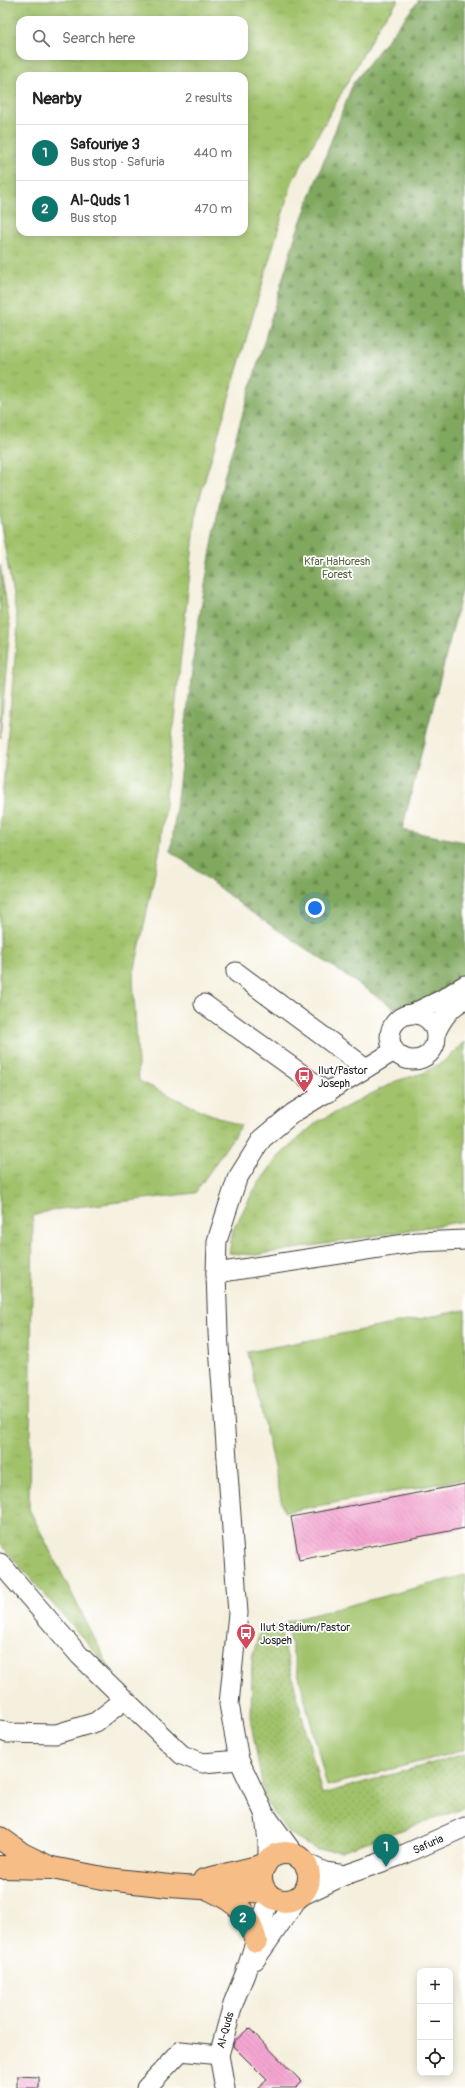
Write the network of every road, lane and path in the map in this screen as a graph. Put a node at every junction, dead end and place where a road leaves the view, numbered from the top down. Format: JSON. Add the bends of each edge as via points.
{"nodes":[{"id":1,"x":236,"y":972,"type":"dead end"},
{"id":2,"x":465,"y":984,"type":"edge"},
{"id":3,"x":465,"y":999,"type":"edge"},
{"id":4,"x":204,"y":1004,"type":"dead end"},
{"id":5,"x":414,"y":1013,"type":"junction"},
{"id":6,"x":436,"y":1032,"type":"junction"},
{"id":7,"x":394,"y":1051,"type":"junction"},
{"id":8,"x":366,"y":1068,"type":"junction"},
{"id":9,"x":328,"y":1093,"type":"junction"},
{"id":10,"x":465,"y":1240,"type":"edge"},
{"id":11,"x":216,"y":1273,"type":"junction"},
{"id":12,"x":0,"y":1563,"type":"edge"},
{"id":13,"x":124,"y":1700,"type":"junction"},
{"id":14,"x":0,"y":1730,"type":"edge"},
{"id":15,"x":239,"y":1760,"type":"junction"},
{"id":16,"x":264,"y":1813,"type":"junction"},
{"id":17,"x":465,"y":1827,"type":"edge"},
{"id":18,"x":0,"y":1838,"type":"edge"},
{"id":19,"x":0,"y":1859,"type":"edge"},
{"id":20,"x":300,"y":1859,"type":"junction"},
{"id":21,"x":266,"y":1862,"type":"junction"},
{"id":22,"x":0,"y":1867,"type":"edge"},
{"id":23,"x":52,"y":1868,"type":"junction"},
{"id":24,"x":345,"y":1875,"type":"junction"},
{"id":25,"x":169,"y":1886,"type":"junction"},
{"id":26,"x":210,"y":1890,"type":"junction"},
{"id":27,"x":268,"y":1894,"type":"junction"},
{"id":28,"x":300,"y":1896,"type":"junction"},
{"id":29,"x":256,"y":1941,"type":"junction"},
{"id":30,"x":245,"y":1974,"type":"junction"},
{"id":31,"x":218,"y":2055,"type":"junction"},
{"id":32,"x":146,"y":2088,"type":"edge"},
{"id":33,"x":225,"y":2088,"type":"edge"}],
"edges":[{"from":1,"to":8,"type":"street"},
{"from":2,"to":5,"type":"street","via":[[441,1000]]},
{"from":3,"to":6,"type":"street","via":[[448,1011]]},
{"from":4,"to":9,"type":"street"},
{"from":5,"to":6,"type":"street","via":[[429,1019]]},
{"from":5,"to":7,"type":"street","via":[[404,1014],[392,1025],[390,1041]]},
{"from":6,"to":7,"type":"street","via":[[434,1048],[424,1058],[408,1060]]},
{"from":7,"to":8,"type":"street"},
{"from":8,"to":9,"type":"street"},
{"from":9,"to":11,"type":"street","via":[[293,1114],[262,1139],[237,1179],[217,1241]]},
{"from":10,"to":11,"type":"street","via":[[418,1242]]},
{"from":11,"to":15,"type":"street","via":[[238,1613],[229,1704]]},
{"from":12,"to":13,"type":"street","via":[[80,1656]]},
{"from":13,"to":14,"type":"street","via":[[96,1722],[56,1734],[7,1733]]},
{"from":13,"to":15,"type":"street","via":[[182,1755],[203,1763]]},
{"from":15,"to":16,"type":"street"},
{"from":16,"to":20,"type":"street"},
{"from":16,"to":21,"type":"street","via":[[268,1842]]},
{"from":17,"to":24,"type":"street","name":"Safuria","via":[[405,1854]]},
{"from":18,"to":19,"type":"main road","via":[[3,1852]]},
{"from":18,"to":23,"type":"main road","via":[[22,1854]]},
{"from":20,"to":21,"type":"main road","via":[[278,1854]]},
{"from":20,"to":24,"type":"street","via":[[325,1872]]},
{"from":20,"to":28,"type":"main road","via":[[310,1876],[309,1883]]},
{"from":21,"to":25,"type":"main road","via":[[233,1874]]},
{"from":21,"to":27,"type":"main road","via":[[261,1878]]},
{"from":22,"to":23,"type":"main road"},
{"from":23,"to":25,"type":"main road","via":[[108,1879]]},
{"from":24,"to":28,"type":"street","name":"Safuria"},
{"from":25,"to":26,"type":"main road"},
{"from":26,"to":27,"type":"main road"},
{"from":26,"to":29,"type":"main road","via":[[232,1900],[241,1908],[248,1918]]},
{"from":27,"to":28,"type":"main road","via":[[283,1902]]},
{"from":27,"to":29,"type":"street"},
{"from":28,"to":30,"type":"street"},
{"from":29,"to":30,"type":"street"},
{"from":30,"to":31,"type":"street","name":"Al-Quds"},
{"from":31,"to":32,"type":"street","via":[[180,2051]]},
{"from":31,"to":33,"type":"street","name":"Al-Quds"}]}
